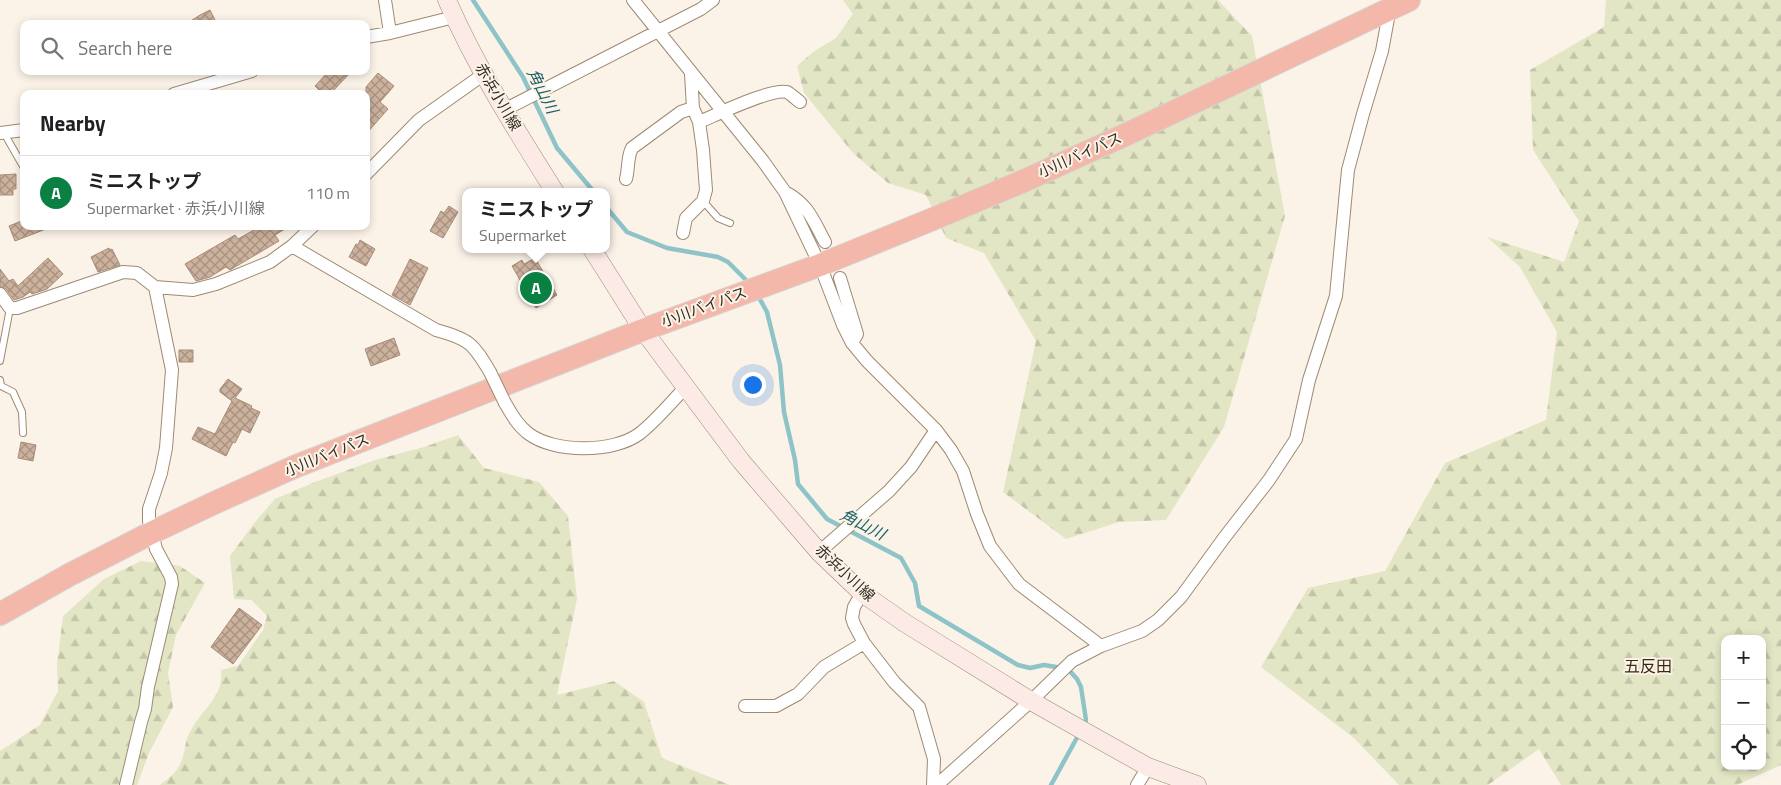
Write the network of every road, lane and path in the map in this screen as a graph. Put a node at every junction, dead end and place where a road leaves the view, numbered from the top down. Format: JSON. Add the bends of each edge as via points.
{"nodes":[{"id":1,"x":385,"y":0,"type":"edge"},
{"id":2,"x":447,"y":0,"type":"edge"},
{"id":3,"x":632,"y":0,"type":"edge"},
{"id":4,"x":712,"y":0,"type":"edge"},
{"id":5,"x":1409,"y":0,"type":"edge"},
{"id":6,"x":1388,"y":5,"type":"edge"},
{"id":7,"x":454,"y":17,"type":"junction"},
{"id":8,"x":657,"y":32,"type":"junction"},
{"id":9,"x":390,"y":33,"type":"junction"},
{"id":10,"x":370,"y":36,"type":"edge"},
{"id":11,"x":484,"y":74,"type":"junction"},
{"id":12,"x":691,"y":74,"type":"junction"},
{"id":13,"x":238,"y":75,"type":"edge"},
{"id":14,"x":188,"y":90,"type":"edge"},
{"id":15,"x":800,"y":102,"type":"dead end"},
{"id":16,"x":512,"y":106,"type":"junction"},
{"id":17,"x":693,"y":108,"type":"junction"},
{"id":18,"x":723,"y":112,"type":"junction"},
{"id":19,"x":699,"y":122,"type":"junction"},
{"id":20,"x":20,"y":131,"type":"edge"},
{"id":21,"x":2,"y":133,"type":"edge"},
{"id":22,"x":20,"y":162,"type":"edge"},
{"id":23,"x":370,"y":170,"type":"edge"},
{"id":24,"x":626,"y":179,"type":"dead end"},
{"id":25,"x":553,"y":188,"type":"edge"},
{"id":26,"x":785,"y":192,"type":"junction"},
{"id":27,"x":704,"y":201,"type":"junction"},
{"id":28,"x":730,"y":223,"type":"dead end"},
{"id":29,"x":309,"y":230,"type":"edge"},
{"id":30,"x":683,"y":233,"type":"dead end"},
{"id":31,"x":825,"y":242,"type":"dead end"},
{"id":32,"x":292,"y":246,"type":"junction"},
{"id":33,"x":595,"y":253,"type":"edge"},
{"id":34,"x":820,"y":265,"type":"junction"},
{"id":35,"x":840,"y":278,"type":"dead end"},
{"id":36,"x":155,"y":287,"type":"junction"},
{"id":37,"x":0,"y":294,"type":"edge"},
{"id":38,"x":10,"y":308,"type":"junction"},
{"id":39,"x":643,"y":330,"type":"junction"},
{"id":40,"x":852,"y":343,"type":"junction"},
{"id":41,"x":0,"y":361,"type":"edge"},
{"id":42,"x":0,"y":380,"type":"edge"},
{"id":43,"x":686,"y":387,"type":"junction"},
{"id":44,"x":936,"y":430,"type":"junction"},
{"id":45,"x":23,"y":434,"type":"dead end"},
{"id":46,"x":152,"y":533,"type":"junction"},
{"id":47,"x":819,"y":552,"type":"junction"},
{"id":48,"x":862,"y":593,"type":"junction"},
{"id":49,"x":0,"y":614,"type":"edge"},
{"id":50,"x":864,"y":643,"type":"junction"},
{"id":51,"x":1101,"y":646,"type":"junction"},
{"id":52,"x":1031,"y":701,"type":"junction"},
{"id":53,"x":746,"y":706,"type":"dead end"},
{"id":54,"x":1148,"y":767,"type":"junction"},
{"id":55,"x":126,"y":785,"type":"edge"},
{"id":56,"x":933,"y":785,"type":"edge"},
{"id":57,"x":937,"y":785,"type":"edge"},
{"id":58,"x":1137,"y":785,"type":"edge"},
{"id":59,"x":1197,"y":785,"type":"edge"}],
"edges":[{"from":1,"to":9,"type":"street"},
{"from":2,"to":7,"type":"main road","name":"赤浜小川線"},
{"from":3,"to":8,"type":"street"},
{"from":4,"to":8,"type":"street"},
{"from":5,"to":6,"type":"highway","name":"小川バイパス"},
{"from":6,"to":34,"type":"highway","name":"小川バイパス","via":[[1126,135]]},
{"from":6,"to":51,"type":"street","via":[[1382,50],[1348,170],[1336,296],[1309,380],[1296,439],[1270,480],[1181,597],[1158,620],[1142,630]]},
{"from":7,"to":9,"type":"street"},
{"from":7,"to":11,"type":"main road","name":"赤浜小川線"},
{"from":8,"to":12,"type":"street"},
{"from":8,"to":16,"type":"street"},
{"from":9,"to":10,"type":"street"},
{"from":11,"to":16,"type":"main road","name":"赤浜小川線"},
{"from":11,"to":23,"type":"street","via":[[419,120]]},
{"from":12,"to":17,"type":"street"},
{"from":12,"to":18,"type":"street"},
{"from":13,"to":14,"type":"street"},
{"from":15,"to":18,"type":"street","via":[[788,92],[777,92]]},
{"from":16,"to":25,"type":"main road","name":"赤浜小川線"},
{"from":17,"to":19,"type":"street"},
{"from":17,"to":24,"type":"street","via":[[681,112],[632,148],[628,155]]},
{"from":18,"to":19,"type":"street"},
{"from":18,"to":26,"type":"street"},
{"from":19,"to":27,"type":"street","via":[[705,170]]},
{"from":20,"to":21,"type":"street"},
{"from":21,"to":22,"type":"lane"},
{"from":26,"to":31,"type":"street","via":[[805,206]]},
{"from":26,"to":34,"type":"street"},
{"from":27,"to":28,"type":"lane","via":[[718,218]]},
{"from":27,"to":30,"type":"street","via":[[686,218]]},
{"from":29,"to":32,"type":"street"},
{"from":32,"to":36,"type":"street","via":[[270,262],[216,284],[193,290]]},
{"from":32,"to":43,"type":"street","bridge":true,"via":[[436,330],[458,336],[470,344],[480,355],[518,425],[540,441],[593,448],[626,441],[640,433]]},
{"from":33,"to":39,"type":"main road","name":"赤浜小川線"},
{"from":34,"to":39,"type":"highway","name":"小川バイパス"},
{"from":34,"to":40,"type":"street"},
{"from":35,"to":40,"type":"street","via":[[857,334]]},
{"from":36,"to":38,"type":"street","via":[[137,273],[123,272]]},
{"from":36,"to":46,"type":"street","via":[[172,370],[166,448],[149,509]]},
{"from":37,"to":38,"type":"street"},
{"from":38,"to":41,"type":"lane"},
{"from":39,"to":43,"type":"main road","name":"赤浜小川線"},
{"from":39,"to":46,"type":"highway","name":"小川バイパス","via":[[294,468]]},
{"from":40,"to":44,"type":"street"},
{"from":42,"to":45,"type":"lane","via":[[1,386],[13,392],[22,412]]},
{"from":43,"to":47,"type":"main road","name":"赤浜小川線","via":[[741,461]]},
{"from":44,"to":47,"type":"street","via":[[911,467],[889,491]]},
{"from":44,"to":51,"type":"street","via":[[963,471],[990,546],[1018,584]]},
{"from":46,"to":49,"type":"highway","name":"小川バイパス","via":[[69,574]]},
{"from":46,"to":55,"type":"street","via":[[172,584]]},
{"from":47,"to":48,"type":"main road","name":"赤浜小川線"},
{"from":48,"to":50,"type":"street","via":[[852,618]]},
{"from":48,"to":52,"type":"main road","name":"赤浜小川線"},
{"from":50,"to":53,"type":"street","via":[[824,667],[798,694],[776,706]]},
{"from":50,"to":56,"type":"street","via":[[894,682],[919,707],[934,759]]},
{"from":51,"to":52,"type":"street","via":[[1072,661]]},
{"from":52,"to":54,"type":"main road","name":"赤浜小川線"},
{"from":52,"to":57,"type":"street"},
{"from":54,"to":58,"type":"street"},
{"from":54,"to":59,"type":"main road","name":"赤浜小川線"}]}
